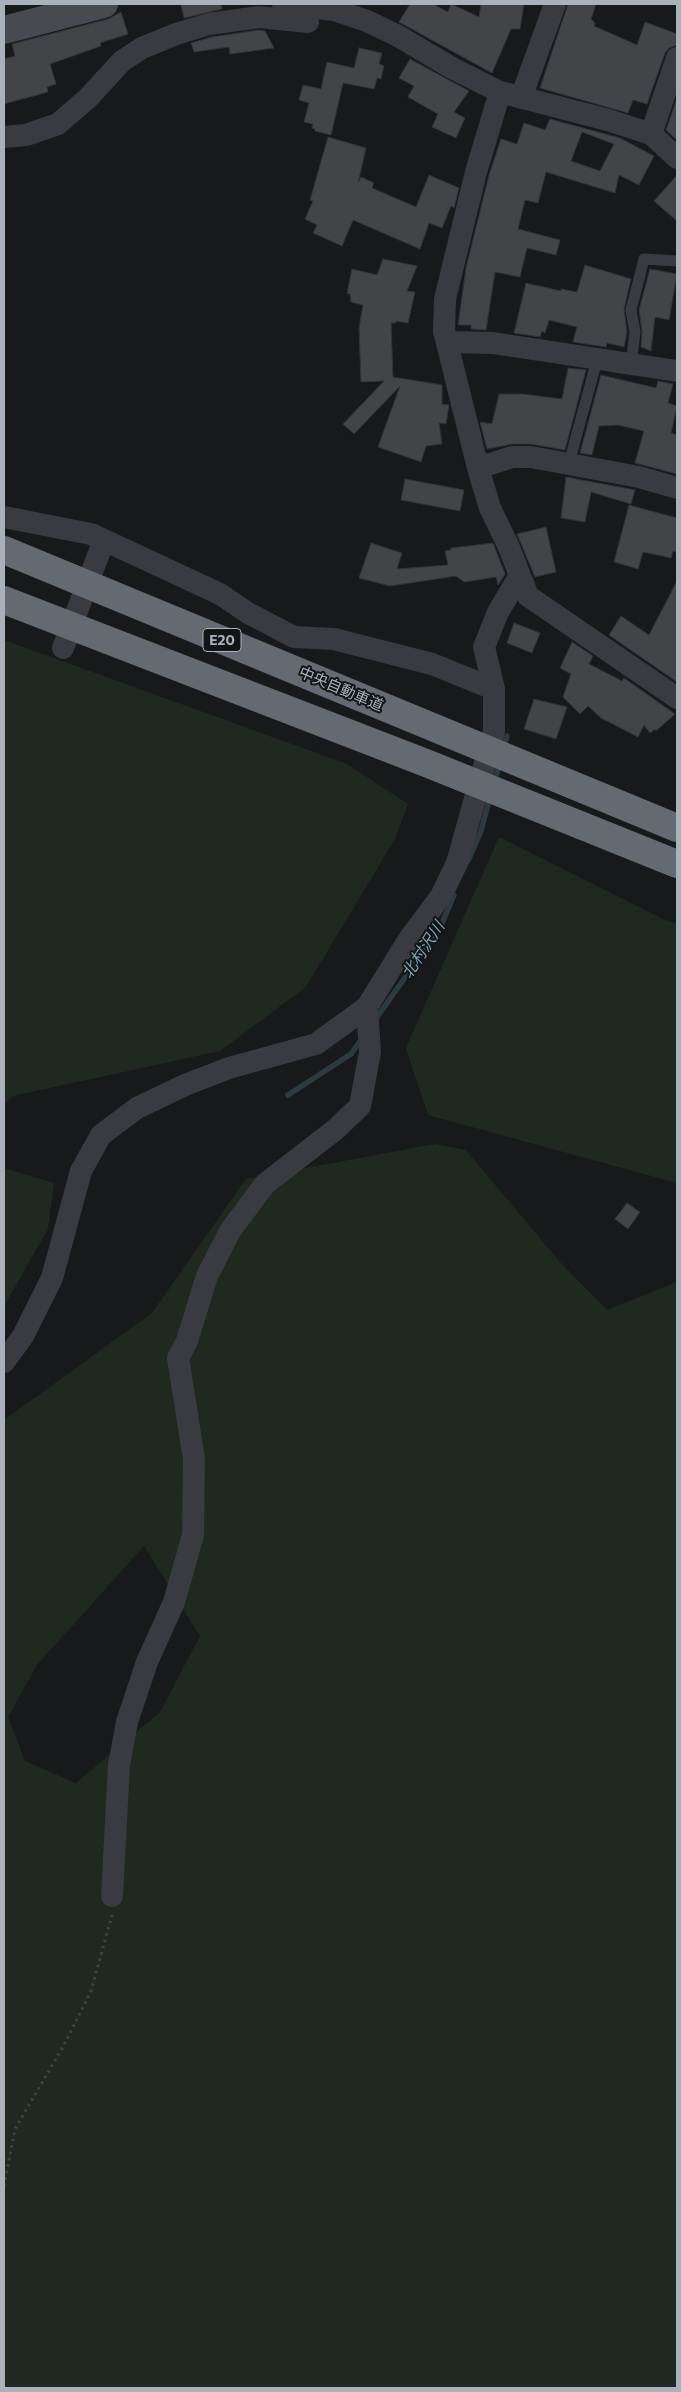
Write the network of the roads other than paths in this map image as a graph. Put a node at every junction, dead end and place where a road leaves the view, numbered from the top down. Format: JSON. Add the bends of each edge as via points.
{"nodes":[{"id":1,"x":104,"y":4,"type":"edge"},
{"id":2,"x":283,"y":4,"type":"edge"},
{"id":3,"x":555,"y":4,"type":"edge"},
{"id":4,"x":367,"y":21,"type":"junction"},
{"id":5,"x":4,"y":30,"type":"edge"},
{"id":6,"x":677,"y":58,"type":"edge"},
{"id":7,"x":510,"y":95,"type":"junction"},
{"id":8,"x":652,"y":134,"type":"junction"},
{"id":9,"x":4,"y":137,"type":"edge"},
{"id":10,"x":677,"y":158,"type":"edge"},
{"id":11,"x":677,"y":261,"type":"edge"},
{"id":12,"x":447,"y":342,"type":"junction"},
{"id":13,"x":597,"y":360,"type":"junction"},
{"id":14,"x":631,"y":364,"type":"junction"},
{"id":15,"x":677,"y":371,"type":"edge"},
{"id":16,"x":569,"y":463,"type":"junction"},
{"id":17,"x":478,"y":468,"type":"junction"},
{"id":18,"x":677,"y":488,"type":"edge"},
{"id":19,"x":4,"y":517,"type":"edge"},
{"id":20,"x":103,"y":544,"type":"junction"},
{"id":21,"x":4,"y":550,"type":"edge"},
{"id":22,"x":519,"y":577,"type":"junction"},
{"id":23,"x":4,"y":600,"type":"edge"},
{"id":24,"x":62,"y":648,"type":"dead end"},
{"id":25,"x":494,"y":688,"type":"junction"},
{"id":26,"x":677,"y":698,"type":"edge"},
{"id":27,"x":677,"y":828,"type":"edge"},
{"id":28,"x":677,"y":864,"type":"edge"},
{"id":29,"x":366,"y":1007,"type":"junction"},
{"id":30,"x":4,"y":1362,"type":"edge"},
{"id":31,"x":112,"y":1896,"type":"road end"}],
"edges":[{"from":1,"to":5,"type":"street"},
{"from":2,"to":4,"type":"street","via":[[334,10]]},
{"from":3,"to":7,"type":"street"},
{"from":4,"to":7,"type":"street","via":[[452,68]]},
{"from":4,"to":9,"type":"street","via":[[306,22],[259,17],[209,24],[176,34],[142,48],[122,61],[88,98],[58,124],[26,136]]},
{"from":6,"to":8,"type":"street"},
{"from":7,"to":8,"type":"street"},
{"from":7,"to":12,"type":"street","via":[[476,172],[446,299],[444,331]]},
{"from":8,"to":10,"type":"street"},
{"from":11,"to":14,"type":"lane","via":[[644,259],[631,310],[635,332]]},
{"from":12,"to":13,"type":"street","via":[[492,343]]},
{"from":12,"to":17,"type":"street"},
{"from":13,"to":14,"type":"street"},
{"from":13,"to":16,"type":"lane"},
{"from":14,"to":15,"type":"street"},
{"from":16,"to":17,"type":"street","via":[[512,457]]},
{"from":16,"to":18,"type":"street"},
{"from":17,"to":22,"type":"street","via":[[490,508]]},
{"from":19,"to":20,"type":"street","via":[[91,534]]},
{"from":20,"to":24,"type":"street"},
{"from":20,"to":25,"type":"street","via":[[220,594],[294,637],[334,639],[423,661]]},
{"from":21,"to":27,"type":"highway","name":"中央自動車道","number":"E20"},
{"from":22,"to":25,"type":"street","via":[[498,612],[484,647]]},
{"from":22,"to":26,"type":"street","via":[[528,596]]},
{"from":23,"to":28,"type":"highway"},
{"from":25,"to":29,"type":"street","via":[[494,731],[458,863],[441,896]]},
{"from":29,"to":30,"type":"street","via":[[316,1044],[229,1068],[185,1085],[137,1108],[101,1134],[81,1171],[52,1278],[23,1336]]},
{"from":29,"to":31,"type":"street","via":[[370,1052],[360,1106],[336,1130],[265,1184],[230,1231],[207,1276],[187,1341],[178,1358],[194,1459],[193,1535],[174,1602],[147,1662],[127,1722],[119,1765]]}]}
